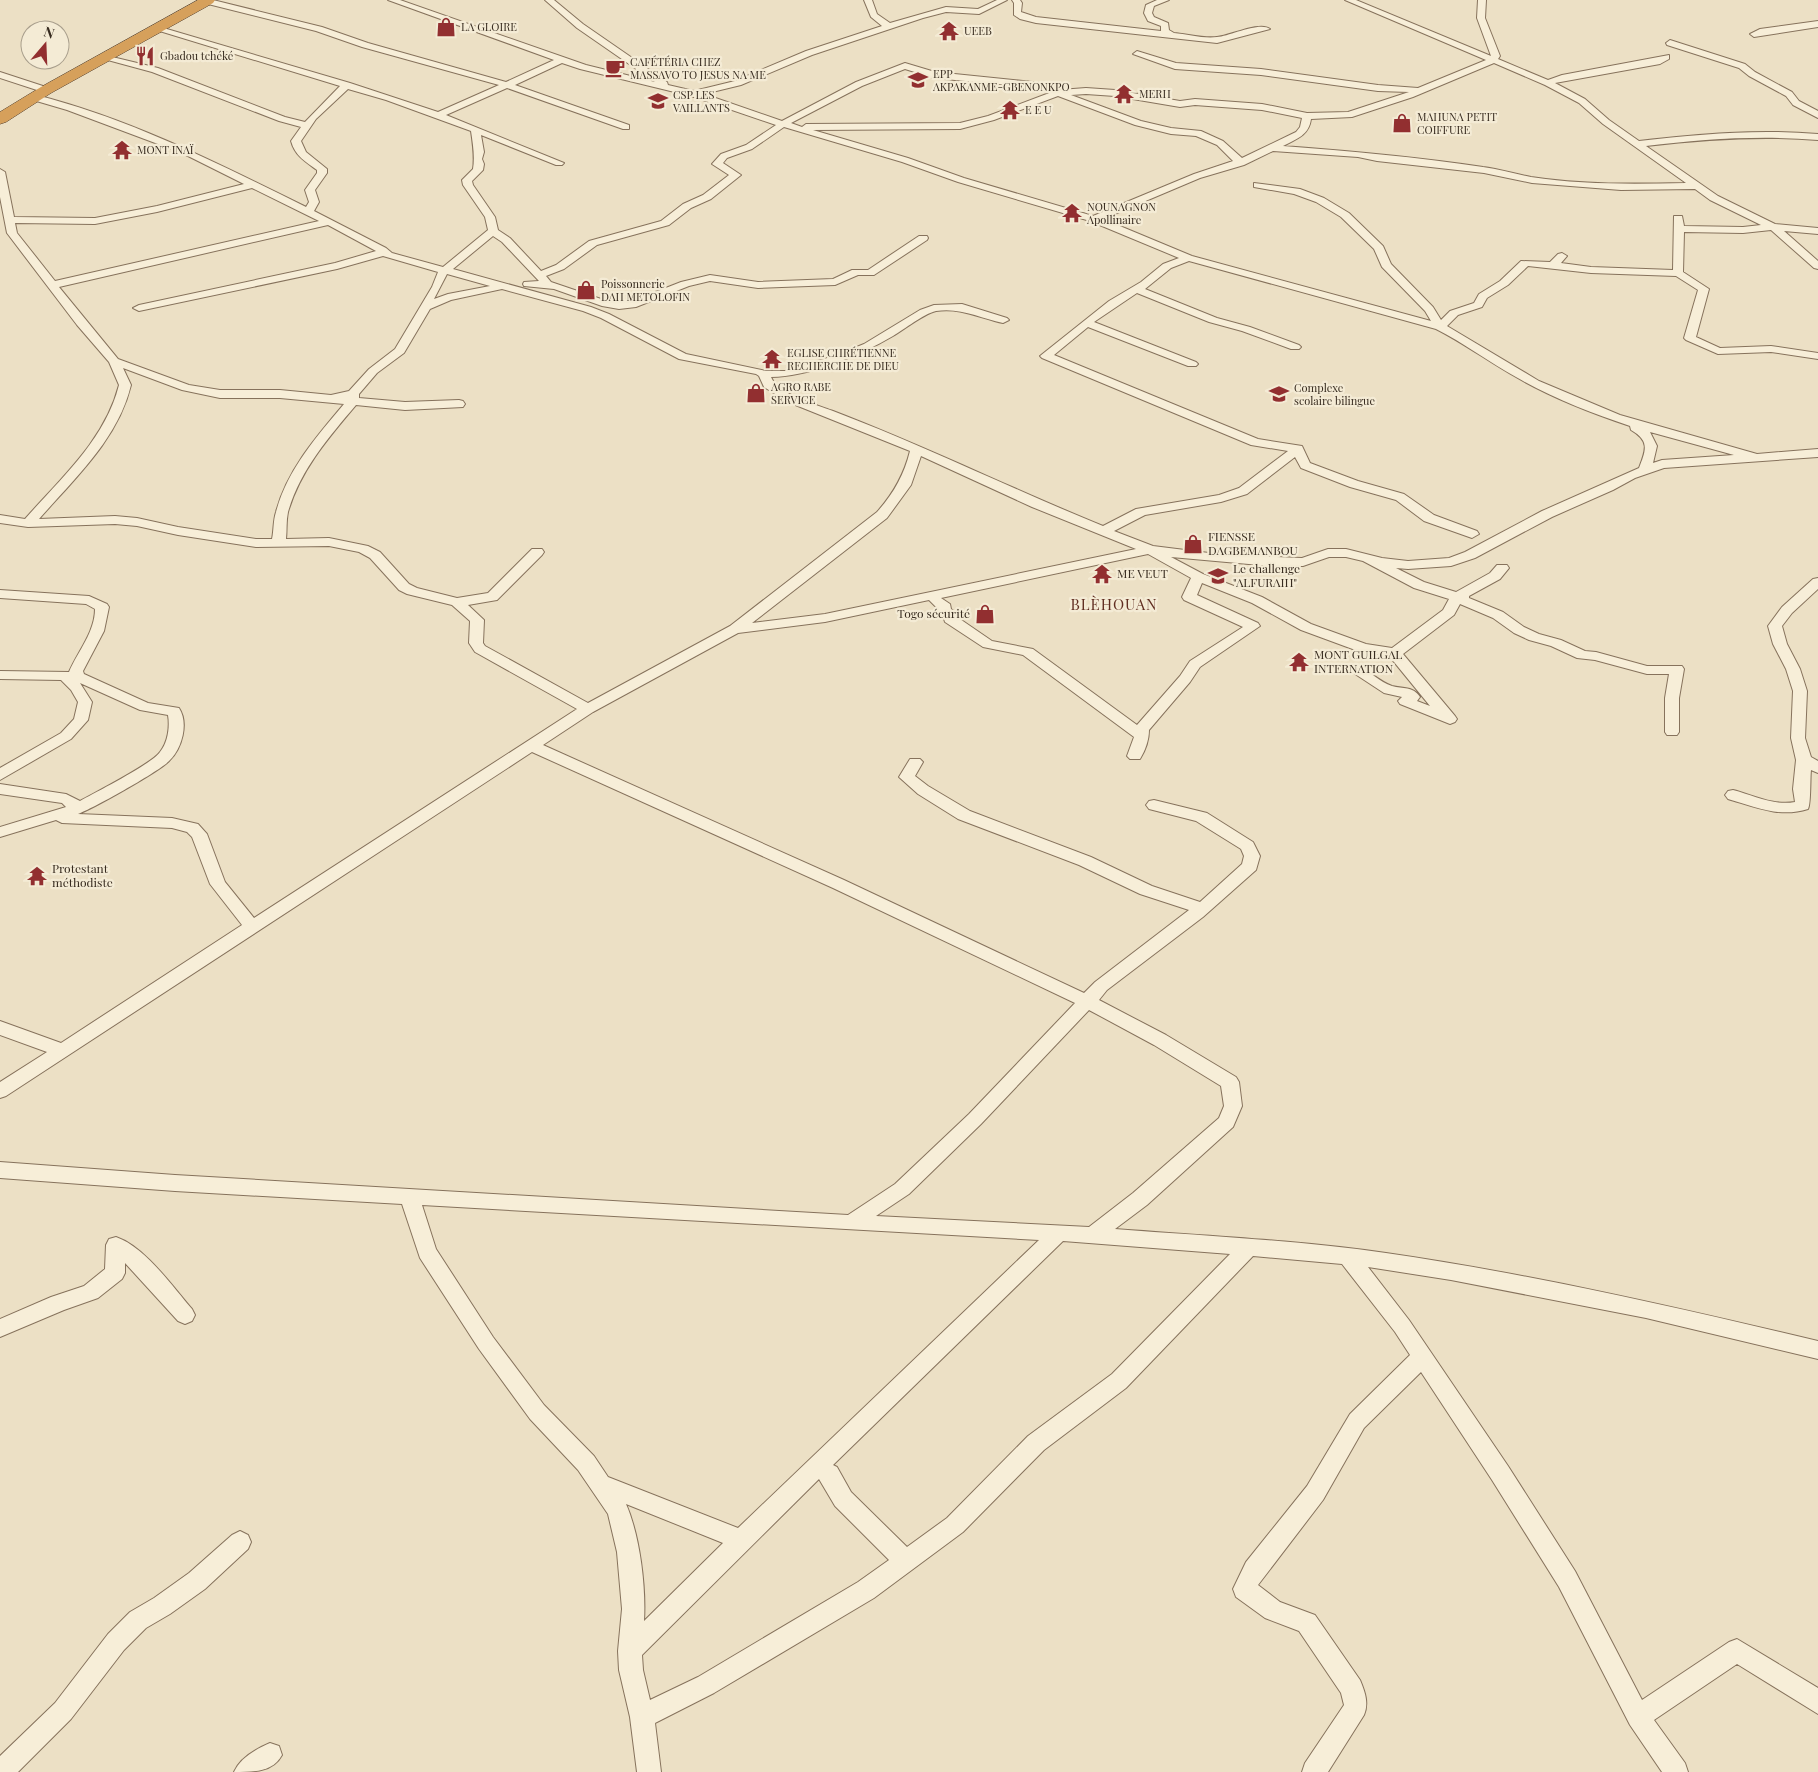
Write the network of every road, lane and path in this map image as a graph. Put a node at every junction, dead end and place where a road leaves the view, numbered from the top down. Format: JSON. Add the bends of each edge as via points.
{"nodes":[{"id":1,"x":207,"y":0,"type":"edge"},
{"id":2,"x":392,"y":0,"type":"edge"},
{"id":3,"x":549,"y":0,"type":"edge"},
{"id":4,"x":868,"y":0,"type":"edge"},
{"id":5,"x":1003,"y":0,"type":"edge"},
{"id":6,"x":1016,"y":0,"type":"edge"},
{"id":7,"x":1165,"y":0,"type":"edge"},
{"id":8,"x":1349,"y":0,"type":"edge"},
{"id":9,"x":1482,"y":0,"type":"edge"},
{"id":10,"x":1818,"y":24,"type":"edge"},
{"id":11,"x":888,"y":26,"type":"junction"},
{"id":12,"x":157,"y":28,"type":"junction"},
{"id":13,"x":1266,"y":29,"type":"dead end"},
{"id":14,"x":1754,"y":34,"type":"dead end"},
{"id":15,"x":1172,"y":35,"type":"junction"},
{"id":16,"x":1670,"y":43,"type":"dead end"},
{"id":17,"x":1137,"y":54,"type":"dead end"},
{"id":18,"x":107,"y":57,"type":"junction"},
{"id":19,"x":1666,"y":57,"type":"dead end"},
{"id":20,"x":562,"y":60,"type":"junction"},
{"id":21,"x":1492,"y":61,"type":"junction"},
{"id":22,"x":0,"y":75,"type":"edge"},
{"id":23,"x":1548,"y":83,"type":"junction"},
{"id":24,"x":347,"y":85,"type":"junction"},
{"id":25,"x":507,"y":85,"type":"junction"},
{"id":26,"x":670,"y":88,"type":"junction"},
{"id":27,"x":1422,"y":90,"type":"junction"},
{"id":28,"x":1058,"y":93,"type":"junction"},
{"id":29,"x":41,"y":94,"type":"junction"},
{"id":30,"x":694,"y":94,"type":"junction"},
{"id":31,"x":438,"y":115,"type":"junction"},
{"id":32,"x":1818,"y":115,"type":"edge"},
{"id":33,"x":1307,"y":116,"type":"junction"},
{"id":34,"x":0,"y":119,"type":"edge"},
{"id":35,"x":306,"y":125,"type":"junction"},
{"id":36,"x":787,"y":125,"type":"junction"},
{"id":37,"x":626,"y":127,"type":"dead end"},
{"id":38,"x":475,"y":130,"type":"junction"},
{"id":39,"x":1818,"y":136,"type":"edge"},
{"id":40,"x":1639,"y":144,"type":"junction"},
{"id":41,"x":1271,"y":148,"type":"junction"},
{"id":42,"x":1241,"y":162,"type":"junction"},
{"id":43,"x":559,"y":163,"type":"dead end"},
{"id":44,"x":0,"y":172,"type":"edge"},
{"id":45,"x":254,"y":184,"type":"junction"},
{"id":46,"x":1257,"y":185,"type":"dead end"},
{"id":47,"x":1697,"y":186,"type":"junction"},
{"id":48,"x":308,"y":212,"type":"junction"},
{"id":49,"x":1094,"y":218,"type":"junction"},
{"id":50,"x":10,"y":220,"type":"junction"},
{"id":51,"x":329,"y":222,"type":"junction"},
{"id":52,"x":1678,"y":224,"type":"joint"},
{"id":53,"x":1773,"y":227,"type":"junction"},
{"id":54,"x":493,"y":231,"type":"junction"},
{"id":55,"x":1818,"y":231,"type":"edge"},
{"id":56,"x":923,"y":238,"type":"dead end"},
{"id":57,"x":384,"y":252,"type":"junction"},
{"id":58,"x":1562,"y":256,"type":"dead end"},
{"id":59,"x":1188,"y":258,"type":"junction"},
{"id":60,"x":1553,"y":265,"type":"junction"},
{"id":61,"x":1818,"y":266,"type":"edge"},
{"id":62,"x":444,"y":272,"type":"junction"},
{"id":63,"x":1678,"y":273,"type":"junction"},
{"id":64,"x":543,"y":279,"type":"junction"},
{"id":65,"x":52,"y":284,"type":"junction"},
{"id":66,"x":502,"y":287,"type":"junction"},
{"id":67,"x":1136,"y":289,"type":"junction"},
{"id":68,"x":426,"y":307,"type":"junction"},
{"id":69,"x":139,"y":308,"type":"dead end"},
{"id":70,"x":1003,"y":320,"type":"dead end"},
{"id":71,"x":1086,"y":323,"type":"junction"},
{"id":72,"x":1440,"y":327,"type":"junction"},
{"id":73,"x":1295,"y":347,"type":"dead end"},
{"id":74,"x":1818,"y":356,"type":"edge"},
{"id":75,"x":114,"y":361,"type":"junction"},
{"id":76,"x":1192,"y":364,"type":"dead end"},
{"id":77,"x":764,"y":374,"type":"junction"},
{"id":78,"x":158,"y":378,"type":"junction"},
{"id":79,"x":124,"y":385,"type":"junction"},
{"id":80,"x":353,"y":397,"type":"junction"},
{"id":81,"x":460,"y":404,"type":"dead end"},
{"id":82,"x":1608,"y":414,"type":"junction"},
{"id":83,"x":917,"y":449,"type":"junction"},
{"id":84,"x":1298,"y":449,"type":"junction"},
{"id":85,"x":1818,"y":453,"type":"edge"},
{"id":86,"x":1759,"y":458,"type":"junction"},
{"id":87,"x":1644,"y":470,"type":"junction"},
{"id":88,"x":0,"y":519,"type":"edge"},
{"id":89,"x":28,"y":523,"type":"junction"},
{"id":90,"x":1104,"y":531,"type":"junction"},
{"id":91,"x":1472,"y":534,"type":"dead end"},
{"id":92,"x":278,"y":543,"type":"junction"},
{"id":93,"x":1150,"y":550,"type":"junction"},
{"id":94,"x":537,"y":552,"type":"dead end"},
{"id":95,"x":1367,"y":558,"type":"junction"},
{"id":96,"x":1502,"y":568,"type":"dead end"},
{"id":97,"x":1198,"y":577,"type":"junction"},
{"id":98,"x":1818,"y":582,"type":"edge"},
{"id":99,"x":0,"y":594,"type":"edge"},
{"id":100,"x":933,"y":596,"type":"junction"},
{"id":101,"x":1459,"y":596,"type":"junction"},
{"id":102,"x":492,"y":597,"type":"junction"},
{"id":103,"x":457,"y":602,"type":"junction"},
{"id":104,"x":477,"y":620,"type":"junction"},
{"id":105,"x":735,"y":629,"type":"junction"},
{"id":106,"x":1395,"y":653,"type":"junction"},
{"id":107,"x":1352,"y":668,"type":"dead end"},
{"id":108,"x":0,"y":675,"type":"edge"},
{"id":109,"x":71,"y":676,"type":"junction"},
{"id":110,"x":588,"y":709,"type":"junction"},
{"id":111,"x":1672,"y":732,"type":"dead end"},
{"id":112,"x":1142,"y":736,"type":"junction"},
{"id":113,"x":532,"y":746,"type":"junction"},
{"id":114,"x":1135,"y":756,"type":"dead end"},
{"id":115,"x":1804,"y":760,"type":"junction"},
{"id":116,"x":915,"y":762,"type":"dead end"},
{"id":117,"x":1818,"y":768,"type":"edge"},
{"id":118,"x":0,"y":775,"type":"edge"},
{"id":119,"x":0,"y":789,"type":"edge"},
{"id":120,"x":1733,"y":795,"type":"dead end"},
{"id":121,"x":1154,"y":805,"type":"dead end"},
{"id":122,"x":79,"y":808,"type":"junction"},
{"id":123,"x":52,"y":818,"type":"junction"},
{"id":124,"x":0,"y":832,"type":"edge"},
{"id":125,"x":1201,"y":908,"type":"junction"},
{"id":126,"x":252,"y":926,"type":"junction"},
{"id":127,"x":1087,"y":1000,"type":"junction"},
{"id":128,"x":0,"y":1028,"type":"edge"},
{"id":129,"x":60,"y":1050,"type":"junction"},
{"id":130,"x":0,"y":1091,"type":"edge"},
{"id":131,"x":0,"y":1170,"type":"edge"},
{"id":132,"x":409,"y":1196,"type":"junction"},
{"id":133,"x":852,"y":1223,"type":"junction"},
{"id":134,"x":1059,"y":1233,"type":"junction"},
{"id":135,"x":1093,"y":1235,"type":"junction"},
{"id":136,"x":1248,"y":1248,"type":"junction"},
{"id":137,"x":1348,"y":1256,"type":"junction"},
{"id":138,"x":185,"y":1315,"type":"dead end"},
{"id":139,"x":0,"y":1328,"type":"edge"},
{"id":140,"x":1818,"y":1350,"type":"edge"},
{"id":141,"x":1422,"y":1357,"type":"junction"},
{"id":142,"x":818,"y":1466,"type":"junction"},
{"id":143,"x":601,"y":1484,"type":"junction"},
{"id":144,"x":740,"y":1539,"type":"junction"},
{"id":145,"x":240,"y":1542,"type":"dead end"},
{"id":146,"x":906,"y":1561,"type":"junction"},
{"id":147,"x":630,"y":1651,"type":"junction"},
{"id":148,"x":1818,"y":1702,"type":"edge"},
{"id":149,"x":1638,"y":1717,"type":"junction"},
{"id":150,"x":642,"y":1718,"type":"junction"},
{"id":151,"x":270,"y":1755,"type":"dead end"},
{"id":152,"x":1,"y":1772,"type":"edge"},
{"id":153,"x":246,"y":1772,"type":"edge"},
{"id":154,"x":649,"y":1772,"type":"edge"},
{"id":155,"x":1314,"y":1772,"type":"edge"},
{"id":156,"x":1676,"y":1772,"type":"edge"}],
"edges":[{"from":1,"to":12,"type":"highway"},
{"from":1,"to":25,"type":"street","via":[[319,29]]},
{"from":2,"to":20,"type":"street"},
{"from":3,"to":26,"type":"street","via":[[580,26]]},
{"from":4,"to":11,"type":"street","via":[[870,11]]},
{"from":5,"to":11,"type":"street","via":[[980,12],[946,9]]},
{"from":6,"to":15,"type":"street","via":[[1017,13],[1036,20]]},
{"from":7,"to":15,"type":"street","via":[[1150,4],[1148,13],[1151,19],[1165,25],[1165,31]]},
{"from":8,"to":21,"type":"street"},
{"from":9,"to":21,"type":"street","via":[[1481,18],[1496,56]]},
{"from":10,"to":14,"type":"street","via":[[1807,23]]},
{"from":11,"to":30,"type":"street","via":[[738,83]]},
{"from":12,"to":18,"type":"highway"},
{"from":12,"to":24,"type":"street"},
{"from":13,"to":15,"type":"street","via":[[1217,40]]},
{"from":16,"to":32,"type":"street","via":[[1742,66]]},
{"from":17,"to":27,"type":"street","via":[[1175,66]]},
{"from":18,"to":29,"type":"highway"},
{"from":18,"to":35,"type":"street","via":[[156,70],[282,119]]},
{"from":19,"to":23,"type":"street"},
{"from":20,"to":25,"type":"street"},
{"from":20,"to":26,"type":"street"},
{"from":21,"to":23,"type":"street"},
{"from":21,"to":27,"type":"street"},
{"from":22,"to":29,"type":"street"},
{"from":23,"to":40,"type":"street","via":[[1582,101]]},
{"from":24,"to":31,"type":"street"},
{"from":24,"to":35,"type":"street"},
{"from":25,"to":31,"type":"street"},
{"from":25,"to":37,"type":"street"},
{"from":26,"to":30,"type":"street"},
{"from":27,"to":33,"type":"street","via":[[1349,115]]},
{"from":28,"to":33,"type":"street","via":[[1115,93],[1180,104],[1195,102],[1262,107]]},
{"from":28,"to":36,"type":"street","via":[[960,126]]},
{"from":28,"to":36,"type":"street","via":[[1051,87],[934,75],[905,66],[859,84]]},
{"from":28,"to":42,"type":"street","via":[[1138,123],[1198,133],[1220,143]]},
{"from":29,"to":34,"type":"highway"},
{"from":29,"to":45,"type":"street","via":[[185,151]]},
{"from":30,"to":36,"type":"street"},
{"from":31,"to":38,"type":"street"},
{"from":33,"to":41,"type":"street","via":[[1306,128]]},
{"from":35,"to":48,"type":"street","via":[[296,141],[297,148],[322,169],[310,190],[314,202]]},
{"from":36,"to":49,"type":"street"},
{"from":36,"to":64,"type":"street","via":[[749,147],[724,156],[717,164],[736,175],[665,223],[593,244]]},
{"from":38,"to":43,"type":"street"},
{"from":38,"to":54,"type":"street","via":[[479,164],[478,170],[467,180],[490,217]]},
{"from":39,"to":40,"type":"street","via":[[1748,134]]},
{"from":40,"to":47,"type":"street"},
{"from":41,"to":42,"type":"street"},
{"from":41,"to":47,"type":"street","via":[[1358,154],[1484,170],[1532,180],[1621,187]]},
{"from":42,"to":49,"type":"street","via":[[1197,176]]},
{"from":44,"to":50,"type":"street"},
{"from":45,"to":48,"type":"street"},
{"from":45,"to":50,"type":"street","via":[[158,210],[95,221]]},
{"from":46,"to":72,"type":"street","via":[[1296,191],[1345,215],[1379,248],[1386,265],[1429,309]]},
{"from":47,"to":53,"type":"street"},
{"from":48,"to":51,"type":"street"},
{"from":49,"to":59,"type":"street"},
{"from":50,"to":65,"type":"street","via":[[12,233]]},
{"from":51,"to":57,"type":"street"},
{"from":51,"to":65,"type":"street"},
{"from":52,"to":53,"type":"street","via":[[1743,230]]},
{"from":52,"to":63,"type":"street"},
{"from":53,"to":55,"type":"street"},
{"from":53,"to":61,"type":"street"},
{"from":54,"to":62,"type":"street"},
{"from":54,"to":64,"type":"street","via":[[506,240]]},
{"from":56,"to":64,"type":"street","via":[[870,273],[856,272],[835,282],[758,285],[710,278],[623,307]]},
{"from":57,"to":62,"type":"street"},
{"from":57,"to":69,"type":"street","via":[[337,266]]},
{"from":58,"to":60,"type":"street"},
{"from":59,"to":67,"type":"street","via":[[1167,266]]},
{"from":59,"to":72,"type":"street"},
{"from":60,"to":63,"type":"street","via":[[1591,270]]},
{"from":60,"to":72,"type":"street","via":[[1525,263],[1504,283],[1483,296],[1478,306],[1454,313]]},
{"from":62,"to":66,"type":"street"},
{"from":62,"to":68,"type":"street"},
{"from":63,"to":74,"type":"street","via":[[1704,290],[1690,338],[1718,351],[1771,349]]},
{"from":64,"to":66,"type":"street"},
{"from":65,"to":75,"type":"street"},
{"from":66,"to":68,"type":"street","via":[[448,297]]},
{"from":66,"to":77,"type":"street","via":[[605,316],[692,360],[752,369]]},
{"from":67,"to":71,"type":"street"},
{"from":67,"to":73,"type":"street","via":[[1213,320]]},
{"from":68,"to":80,"type":"street","via":[[400,351],[373,371]]},
{"from":70,"to":77,"type":"street","via":[[962,307],[934,308],[868,346],[841,357],[786,374]]},
{"from":71,"to":76,"type":"street"},
{"from":71,"to":84,"type":"street","via":[[1046,356],[1255,442]]},
{"from":72,"to":82,"type":"street","via":[[1462,337],[1532,381]]},
{"from":75,"to":78,"type":"street"},
{"from":75,"to":79,"type":"street"},
{"from":77,"to":83,"type":"street","via":[[773,389]]},
{"from":78,"to":79,"type":"street"},
{"from":78,"to":80,"type":"street","via":[[186,388],[220,394]]},
{"from":79,"to":89,"type":"street","via":[[115,416],[91,453]]},
{"from":80,"to":81,"type":"street","via":[[405,406]]},
{"from":80,"to":92,"type":"street","via":[[311,452],[288,494],[281,513]]},
{"from":82,"to":86,"type":"street"},
{"from":82,"to":87,"type":"street","via":[[1643,431],[1651,440],[1652,449]]},
{"from":83,"to":90,"type":"street"},
{"from":83,"to":105,"type":"street","via":[[911,475],[899,496],[882,515]]},
{"from":84,"to":90,"type":"street","via":[[1243,491],[1141,512]]},
{"from":84,"to":91,"type":"street","via":[[1305,465],[1400,497],[1430,518]]},
{"from":85,"to":86,"type":"street"},
{"from":86,"to":87,"type":"street","via":[[1662,464]]},
{"from":87,"to":95,"type":"street","via":[[1451,562],[1408,564]]},
{"from":88,"to":89,"type":"street"},
{"from":89,"to":92,"type":"street","via":[[130,521],[256,543]]},
{"from":90,"to":93,"type":"street"},
{"from":92,"to":103,"type":"street","via":[[329,542],[363,549],[375,555],[404,587]]},
{"from":93,"to":95,"type":"street","via":[[1271,562],[1303,562],[1328,553]]},
{"from":93,"to":97,"type":"street"},
{"from":93,"to":100,"type":"street"},
{"from":94,"to":102,"type":"street"},
{"from":95,"to":101,"type":"street","via":[[1419,585]]},
{"from":96,"to":101,"type":"street","via":[[1495,576]]},
{"from":97,"to":106,"type":"street","via":[[1257,600],[1306,627],[1363,648]]},
{"from":97,"to":112,"type":"street","via":[[1190,597],[1253,626],[1195,664],[1142,729]]},
{"from":98,"to":115,"type":"street","via":[[1787,610],[1775,626],[1800,691],[1798,738]]},
{"from":99,"to":109,"type":"street","via":[[88,600],[102,607],[96,634]]},
{"from":100,"to":105,"type":"street","via":[[826,618]]},
{"from":100,"to":112,"type":"street","via":[[945,607],[943,610],[950,614],[950,619],[988,644],[1028,652]]},
{"from":101,"to":106,"type":"street","via":[[1450,612]]},
{"from":101,"to":111,"type":"street","via":[[1518,630],[1582,655],[1646,670],[1677,669],[1672,698]]},
{"from":102,"to":103,"type":"street"},
{"from":102,"to":104,"type":"street"},
{"from":103,"to":104,"type":"street"},
{"from":104,"to":110,"type":"street","via":[[476,643],[480,649]]},
{"from":105,"to":110,"type":"street"},
{"from":106,"to":107,"type":"street","via":[[1450,719],[1405,701],[1413,697],[1403,691],[1389,690]]},
{"from":108,"to":109,"type":"street"},
{"from":109,"to":118,"type":"street","via":[[85,702],[81,720],[66,736]]},
{"from":109,"to":122,"type":"street","via":[[131,701],[176,715],[176,726],[165,757]]},
{"from":110,"to":113,"type":"street"},
{"from":112,"to":114,"type":"street"},
{"from":113,"to":126,"type":"street"},
{"from":113,"to":127,"type":"street","via":[[775,853]]},
{"from":115,"to":117,"type":"street"},
{"from":115,"to":120,"type":"street","via":[[1803,805],[1794,809],[1778,807]]},
{"from":116,"to":125,"type":"street","via":[[907,777],[964,815],[1086,861],[1146,890]]},
{"from":119,"to":122,"type":"street","via":[[66,799]]},
{"from":121,"to":125,"type":"street","via":[[1201,817],[1247,846],[1252,856],[1250,866]]},
{"from":122,"to":123,"type":"street"},
{"from":123,"to":124,"type":"street"},
{"from":123,"to":126,"type":"street","via":[[172,823],[192,828],[204,844],[218,884]]},
{"from":125,"to":127,"type":"street"},
{"from":126,"to":129,"type":"street"},
{"from":127,"to":133,"type":"street","via":[[975,1119],[902,1189]]},
{"from":127,"to":135,"type":"street","via":[[1189,1055],[1230,1082],[1233,1106],[1226,1122],[1207,1140]]},
{"from":128,"to":129,"type":"street"},
{"from":129,"to":130,"type":"street"},
{"from":131,"to":132,"type":"street"},
{"from":132,"to":133,"type":"street"},
{"from":132,"to":143,"type":"street","via":[[427,1252],[486,1343],[537,1412],[586,1463]]},
{"from":133,"to":134,"type":"street"},
{"from":134,"to":135,"type":"street"},
{"from":134,"to":142,"type":"street"},
{"from":135,"to":136,"type":"street"},
{"from":136,"to":137,"type":"street"},
{"from":136,"to":146,"type":"street","via":[[1120,1382],[1036,1443],[955,1525]]},
{"from":137,"to":140,"type":"street","via":[[1646,1309]]},
{"from":137,"to":141,"type":"street"},
{"from":138,"to":139,"type":"street","via":[[139,1264],[116,1245],[115,1273],[91,1292]]},
{"from":141,"to":149,"type":"street","via":[[1567,1579]]},
{"from":141,"to":155,"type":"street","via":[[1357,1421],[1315,1493],[1254,1570],[1244,1588],[1273,1610],[1307,1623],[1352,1688],[1356,1707]]},
{"from":142,"to":144,"type":"street"},
{"from":142,"to":146,"type":"street","via":[[829,1474],[842,1500]]},
{"from":143,"to":144,"type":"street"},
{"from":143,"to":147,"type":"street","via":[[618,1510],[628,1552],[633,1609]]},
{"from":144,"to":147,"type":"street"},
{"from":145,"to":152,"type":"street","via":[[197,1580],[138,1620],[116,1642],[64,1711]]},
{"from":146,"to":150,"type":"street","via":[[866,1590],[706,1685]]},
{"from":147,"to":150,"type":"street"},
{"from":148,"to":149,"type":"street","via":[[1737,1650]]},
{"from":149,"to":156,"type":"street"},
{"from":150,"to":154,"type":"street"},
{"from":151,"to":153,"type":"street"}]}
